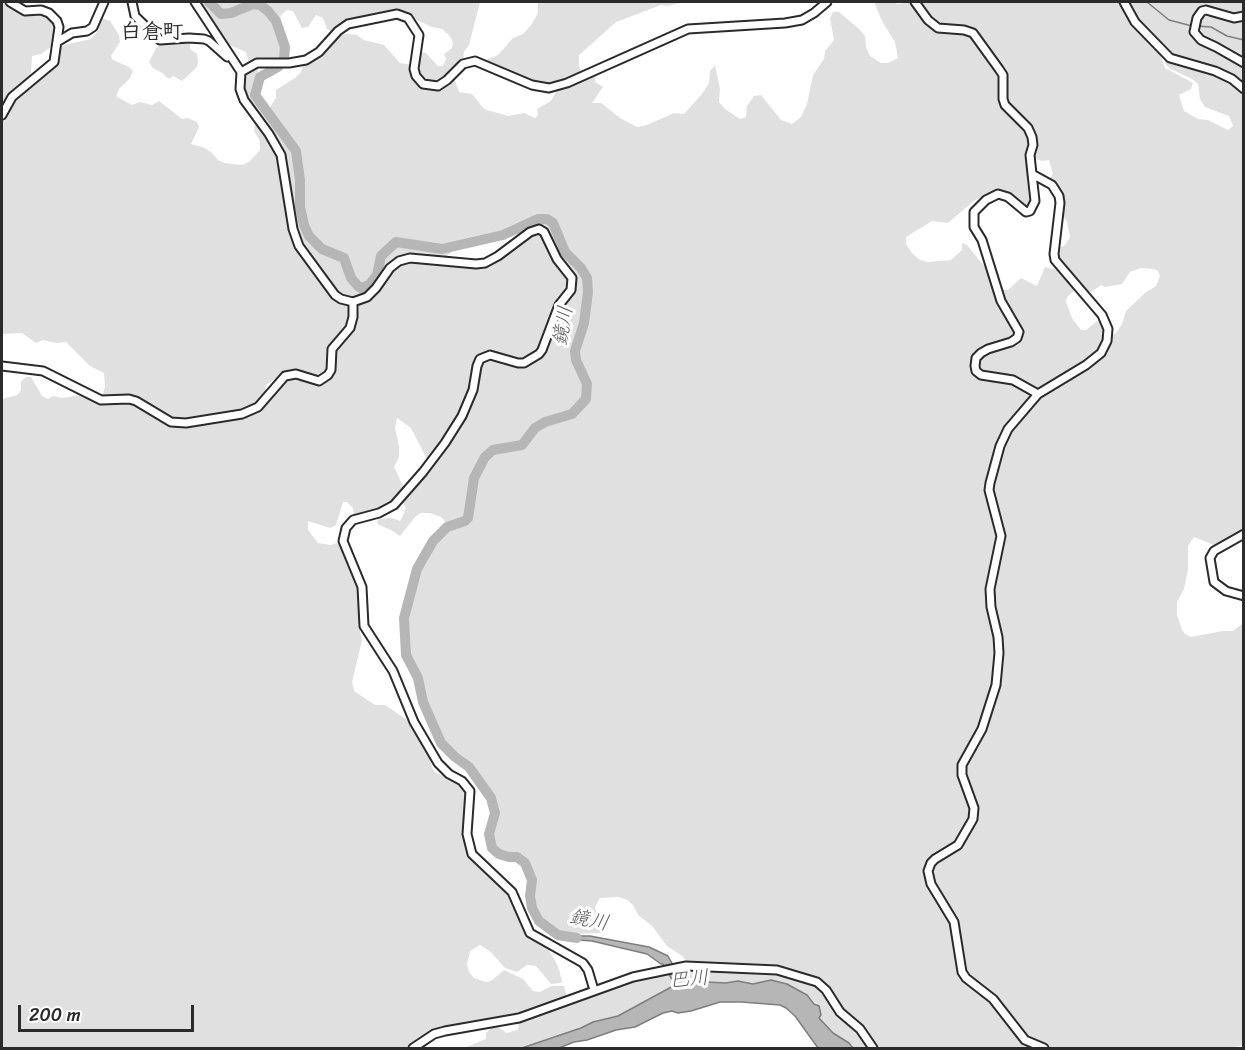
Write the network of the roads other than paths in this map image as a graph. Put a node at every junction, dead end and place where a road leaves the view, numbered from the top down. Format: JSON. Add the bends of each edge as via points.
{"nodes":[{"id":1,"x":10,"y":2,"type":"edge"},
{"id":2,"x":104,"y":2,"type":"edge"},
{"id":3,"x":132,"y":2,"type":"edge"},
{"id":4,"x":195,"y":2,"type":"edge"},
{"id":5,"x":827,"y":2,"type":"edge"},
{"id":6,"x":915,"y":2,"type":"edge"},
{"id":7,"x":1124,"y":2,"type":"edge"},
{"id":8,"x":1244,"y":16,"type":"edge"},
{"id":9,"x":57,"y":42,"type":"junction"},
{"id":10,"x":1244,"y":63,"type":"edge"},
{"id":11,"x":241,"y":72,"type":"junction"},
{"id":12,"x":1244,"y":89,"type":"edge"},
{"id":13,"x":2,"y":115,"type":"edge"},
{"id":14,"x":1032,"y":174,"type":"junction"},
{"id":15,"x":353,"y":302,"type":"junction"},
{"id":16,"x":2,"y":366,"type":"edge"},
{"id":17,"x":1038,"y":394,"type":"junction"},
{"id":18,"x":1244,"y":534,"type":"edge"},
{"id":19,"x":1244,"y":596,"type":"edge"},
{"id":20,"x":594,"y":990,"type":"junction"},
{"id":21,"x":413,"y":1048,"type":"edge"},
{"id":22,"x":873,"y":1048,"type":"edge"},
{"id":23,"x":1044,"y":1048,"type":"edge"}],
"edges":[{"from":1,"to":9,"type":"street","via":[[26,11],[49,13],[59,27]]},
{"from":2,"to":9,"type":"street","via":[[93,27]]},
{"from":3,"to":11,"type":"street","via":[[135,16],[160,40],[210,41]]},
{"from":4,"to":11,"type":"street"},
{"from":5,"to":11,"type":"street","via":[[802,20],[688,29],[549,88],[532,85],[475,61],[463,64],[438,86],[423,84],[414,69],[419,35],[408,18],[397,14],[348,24],[319,51],[299,62],[257,63]]},
{"from":6,"to":14,"type":"street","via":[[938,28],[973,33],[999,69],[1005,105],[1032,137]]},
{"from":7,"to":12,"type":"street","via":[[1136,22],[1170,58],[1215,71]]},
{"from":8,"to":10,"type":"street","via":[[1202,11],[1194,32],[1201,40]]},
{"from":9,"to":13,"type":"street","via":[[54,62],[12,97]]},
{"from":11,"to":15,"type":"street","via":[[244,100],[281,155],[299,246],[335,295]]},
{"from":14,"to":17,"type":"street","via":[[1052,185],[1059,196],[1055,260],[1102,315],[1108,329],[1101,353]]},
{"from":14,"to":17,"type":"street","via":[[1035,201],[1030,212],[998,194],[974,212],[974,227],[982,240],[1001,301],[1019,332],[1011,342],[981,353],[975,366],[981,375],[1013,380]]},
{"from":15,"to":16,"type":"street","via":[[350,328],[332,349],[328,375],[320,381],[296,374],[285,376],[258,407],[242,414],[171,422],[136,401],[101,400],[44,371]]},
{"from":15,"to":20,"type":"street","via":[[371,294],[399,261],[418,258],[485,263],[539,229],[572,278],[571,290],[559,305],[539,354],[525,363],[489,354],[480,359],[462,416],[435,458],[394,505],[353,520],[343,541],[362,587],[364,626],[393,671],[414,722],[438,763],[470,791],[467,834],[472,854],[512,892],[530,933],[583,963]]},
{"from":17,"to":23,"type":"street","via":[[1008,429],[990,483],[1001,536],[990,589],[998,637],[998,674],[982,729],[962,765],[974,808],[973,819],[958,845],[931,863],[928,876],[954,922],[966,978],[993,999],[1025,1040]]},
{"from":18,"to":19,"type":"street","via":[[1214,551],[1210,558],[1214,582],[1226,591]]},
{"from":20,"to":21,"type":"street","via":[[519,1018],[434,1034]]},
{"from":20,"to":22,"type":"street","via":[[680,967],[777,970],[817,982]]}]}
